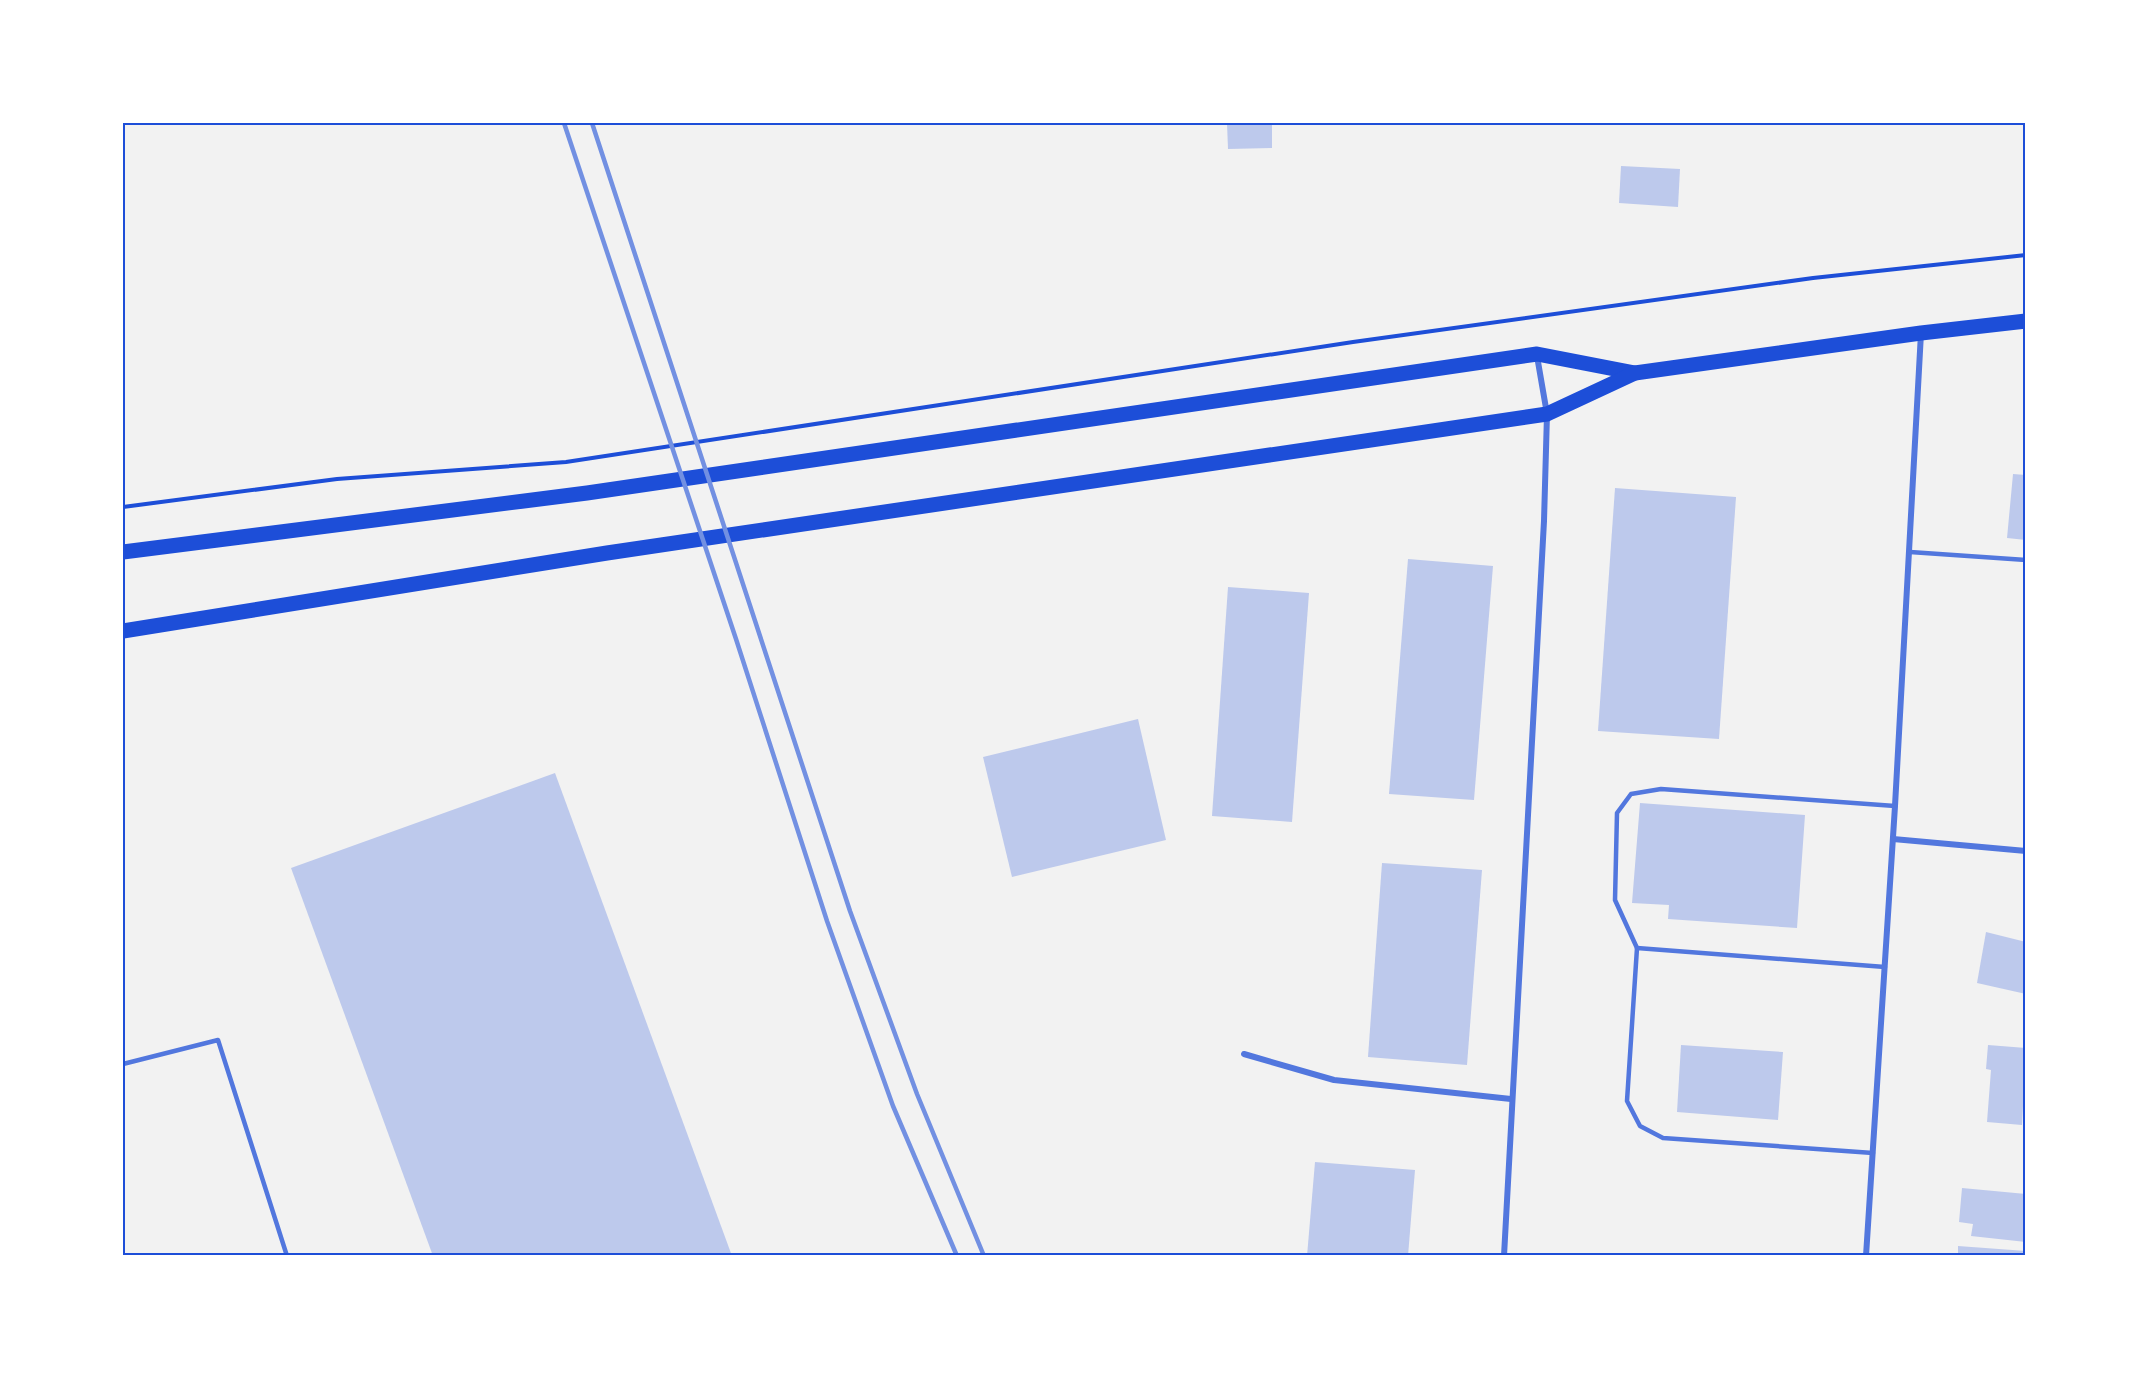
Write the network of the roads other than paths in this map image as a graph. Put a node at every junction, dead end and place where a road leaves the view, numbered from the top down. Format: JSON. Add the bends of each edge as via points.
{"nodes":[{"id":1,"x":2026,"y":321,"type":"edge"},
{"id":2,"x":1921,"y":333,"type":"junction"},
{"id":3,"x":1537,"y":354,"type":"junction"},
{"id":4,"x":1635,"y":373,"type":"junction"},
{"id":5,"x":1547,"y":414,"type":"junction"},
{"id":6,"x":123,"y":552,"type":"edge"},
{"id":7,"x":1910,"y":552,"type":"junction"},
{"id":8,"x":2026,"y":560,"type":"edge"},
{"id":9,"x":123,"y":631,"type":"edge"},
{"id":10,"x":1895,"y":806,"type":"junction"},
{"id":11,"x":1893,"y":839,"type":"junction"},
{"id":12,"x":2026,"y":851,"type":"edge"},
{"id":13,"x":1637,"y":948,"type":"junction"},
{"id":14,"x":1885,"y":967,"type":"junction"},
{"id":15,"x":1244,"y":1054,"type":"dead end"},
{"id":16,"x":123,"y":1064,"type":"edge"},
{"id":17,"x":1511,"y":1098,"type":"junction"},
{"id":18,"x":1873,"y":1153,"type":"junction"},
{"id":19,"x":287,"y":1256,"type":"edge"},
{"id":20,"x":1504,"y":1256,"type":"edge"},
{"id":21,"x":1866,"y":1256,"type":"edge"}],
"edges":[{"from":1,"to":2,"type":"main road"},
{"from":2,"to":4,"type":"main road"},
{"from":2,"to":7,"type":"street"},
{"from":3,"to":4,"type":"main road"},
{"from":3,"to":5,"type":"street"},
{"from":3,"to":6,"type":"main road","via":[[823,460]]},
{"from":4,"to":5,"type":"main road"},
{"from":5,"to":9,"type":"main road","via":[[607,553]]},
{"from":5,"to":17,"type":"street"},
{"from":7,"to":8,"type":"lane"},
{"from":7,"to":10,"type":"street"},
{"from":10,"to":11,"type":"street"},
{"from":10,"to":13,"type":"lane","via":[[1661,789],[1632,794],[1617,813],[1615,900]]},
{"from":11,"to":12,"type":"street"},
{"from":11,"to":14,"type":"street"},
{"from":13,"to":14,"type":"lane"},
{"from":13,"to":18,"type":"lane","via":[[1627,1101],[1640,1126],[1663,1138]]},
{"from":14,"to":18,"type":"street"},
{"from":15,"to":17,"type":"street","via":[[1334,1080]]},
{"from":16,"to":19,"type":"lane","via":[[218,1040]]},
{"from":17,"to":20,"type":"street"},
{"from":18,"to":21,"type":"street"}]}
